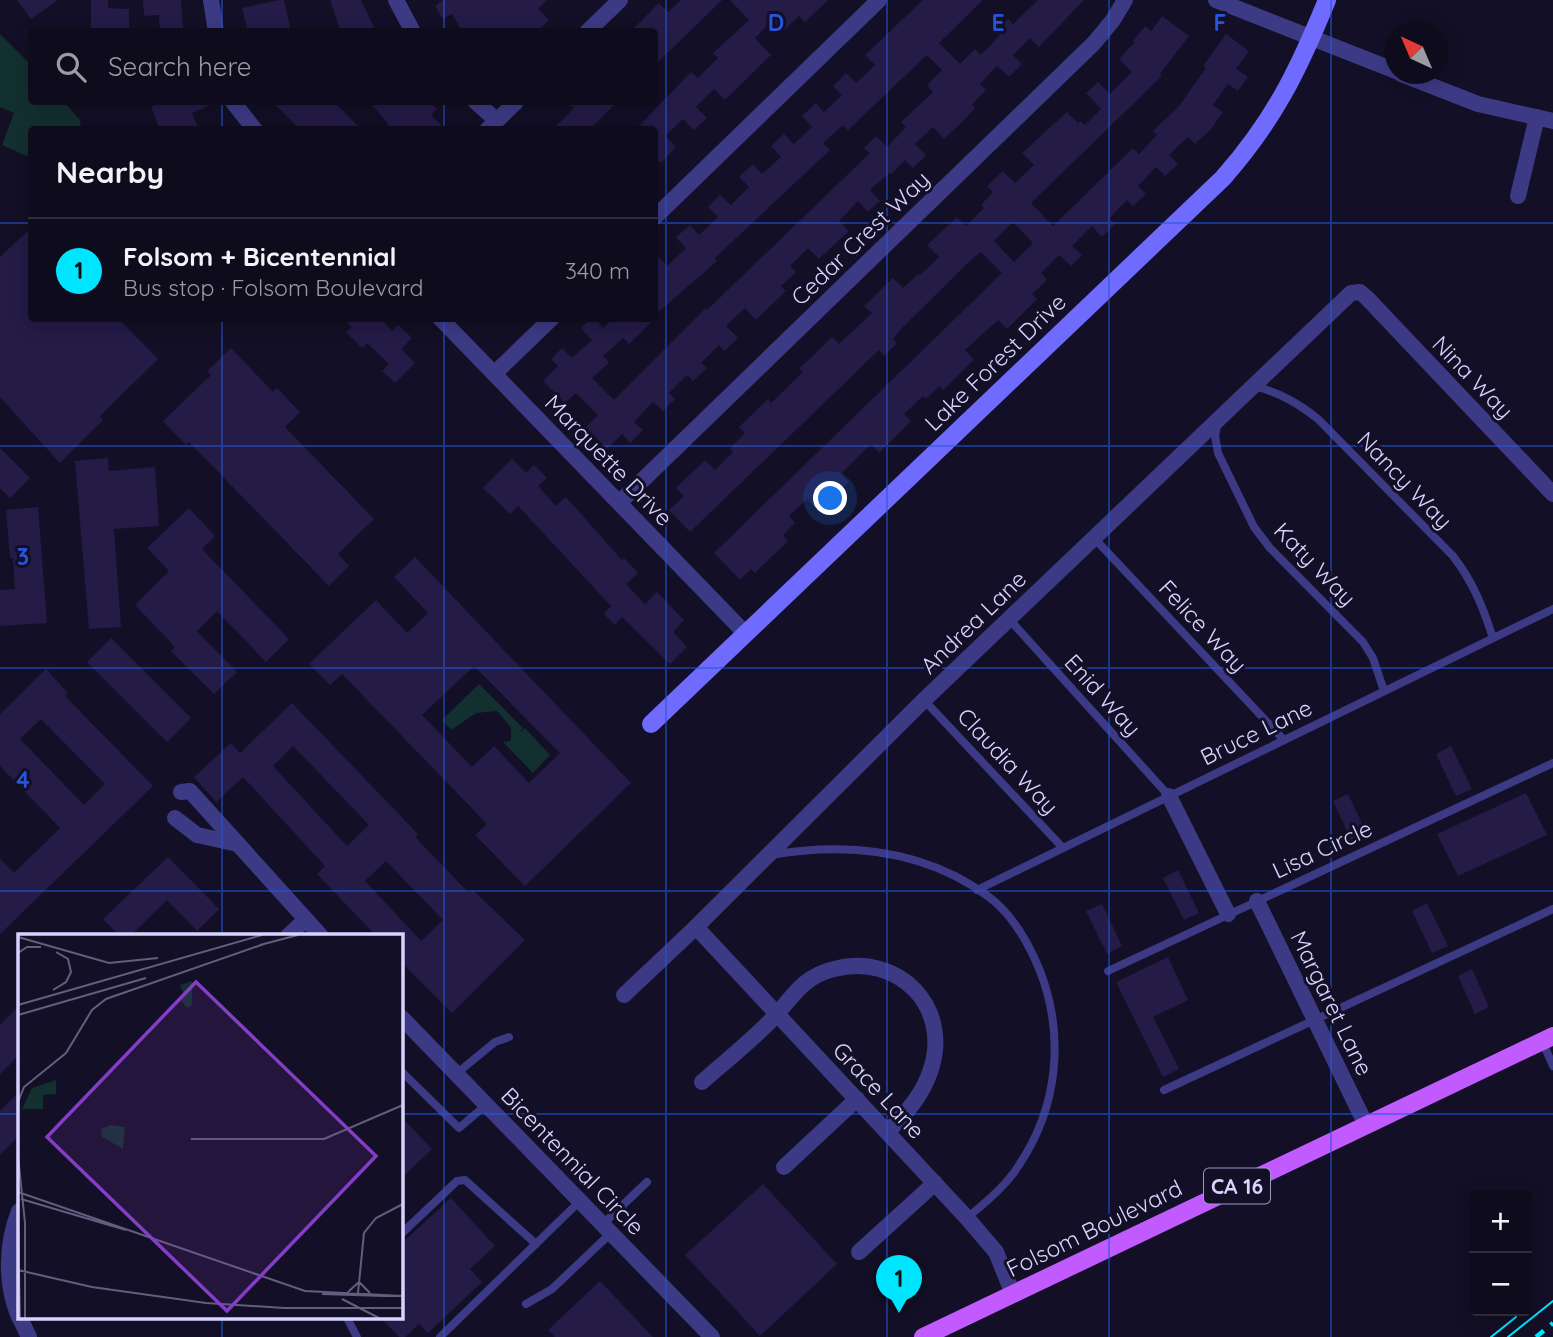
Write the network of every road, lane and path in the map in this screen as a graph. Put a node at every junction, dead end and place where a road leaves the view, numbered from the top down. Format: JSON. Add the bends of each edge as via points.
{"nodes":[{"id":1,"x":211,"y":0,"type":"edge"},
{"id":2,"x":396,"y":0,"type":"edge"},
{"id":3,"x":620,"y":0,"type":"edge"},
{"id":4,"x":879,"y":0,"type":"edge"},
{"id":5,"x":1125,"y":0,"type":"edge"},
{"id":6,"x":1216,"y":0,"type":"edge"},
{"id":7,"x":1327,"y":0,"type":"edge"},
{"id":8,"x":215,"y":28,"type":"edge"},
{"id":9,"x":411,"y":28,"type":"edge"},
{"id":10,"x":591,"y":28,"type":"edge"},
{"id":11,"x":1312,"y":37,"type":"junction"},
{"id":12,"x":1385,"y":67,"type":"edge"},
{"id":13,"x":1427,"y":84,"type":"edge"},
{"id":14,"x":235,"y":105,"type":"edge"},
{"id":15,"x":478,"y":105,"type":"edge"},
{"id":16,"x":513,"y":105,"type":"edge"},
{"id":17,"x":1545,"y":119,"type":"edge"},
{"id":18,"x":492,"y":125,"type":"edge"},
{"id":19,"x":253,"y":126,"type":"edge"},
{"id":20,"x":1518,"y":196,"type":"dead end"},
{"id":21,"x":658,"y":214,"type":"edge"},
{"id":22,"x":1360,"y":292,"type":"joint"},
{"id":23,"x":444,"y":322,"type":"edge"},
{"id":24,"x":548,"y":322,"type":"edge"},
{"id":25,"x":494,"y":374,"type":"junction"},
{"id":26,"x":1252,"y":386,"type":"junction"},
{"id":27,"x":1219,"y":418,"type":"junction"},
{"id":28,"x":1553,"y":494,"type":"edge"},
{"id":29,"x":620,"y":502,"type":"junction"},
{"id":30,"x":1094,"y":538,"type":"junction"},
{"id":31,"x":1553,"y":609,"type":"edge"},
{"id":32,"x":1009,"y":619,"type":"junction"},
{"id":33,"x":746,"y":633,"type":"junction"},
{"id":34,"x":1493,"y":638,"type":"junction"},
{"id":35,"x":1384,"y":691,"type":"junction"},
{"id":36,"x":924,"y":700,"type":"junction"},
{"id":37,"x":651,"y":724,"type":"dead end"},
{"id":38,"x":1284,"y":740,"type":"junction"},
{"id":39,"x":1553,"y":764,"type":"edge"},
{"id":40,"x":181,"y":792,"type":"dead end"},
{"id":41,"x":1169,"y":796,"type":"junction"},
{"id":42,"x":203,"y":805,"type":"junction"},
{"id":43,"x":238,"y":844,"type":"junction"},
{"id":44,"x":1063,"y":848,"type":"junction"},
{"id":45,"x":767,"y":856,"type":"junction"},
{"id":46,"x":977,"y":890,"type":"junction"},
{"id":47,"x":1257,"y":901,"type":"junction"},
{"id":48,"x":1553,"y":909,"type":"edge"},
{"id":49,"x":1228,"y":914,"type":"junction"},
{"id":50,"x":305,"y":920,"type":"junction"},
{"id":51,"x":696,"y":927,"type":"junction"},
{"id":52,"x":290,"y":934,"type":"edge"},
{"id":53,"x":319,"y":934,"type":"edge"},
{"id":54,"x":1108,"y":971,"type":"dead end"},
{"id":55,"x":624,"y":995,"type":"dead end"},
{"id":56,"x":777,"y":1014,"type":"junction"},
{"id":57,"x":402,"y":1018,"type":"edge"},
{"id":58,"x":1316,"y":1019,"type":"junction"},
{"id":59,"x":509,"y":1037,"type":"dead end"},
{"id":60,"x":1548,"y":1039,"type":"edge"},
{"id":61,"x":1553,"y":1066,"type":"edge"},
{"id":62,"x":402,"y":1072,"type":"edge"},
{"id":63,"x":456,"y":1074,"type":"junction"},
{"id":64,"x":702,"y":1082,"type":"dead end"},
{"id":65,"x":1164,"y":1090,"type":"dead end"},
{"id":66,"x":857,"y":1099,"type":"junction"},
{"id":67,"x":486,"y":1105,"type":"junction"},
{"id":68,"x":1366,"y":1125,"type":"junction"},
{"id":69,"x":887,"y":1132,"type":"junction"},
{"id":70,"x":784,"y":1167,"type":"dead end"},
{"id":71,"x":648,"y":1182,"type":"dead end"},
{"id":72,"x":935,"y":1183,"type":"junction"},
{"id":73,"x":580,"y":1201,"type":"junction"},
{"id":74,"x":18,"y":1214,"type":"edge"},
{"id":75,"x":967,"y":1218,"type":"junction"},
{"id":76,"x":607,"y":1228,"type":"junction"},
{"id":77,"x":402,"y":1233,"type":"edge"},
{"id":78,"x":536,"y":1244,"type":"junction"},
{"id":79,"x":859,"y":1252,"type":"dead end"},
{"id":80,"x":1013,"y":1294,"type":"junction"},
{"id":81,"x":526,"y":1304,"type":"dead end"},
{"id":82,"x":18,"y":1311,"type":"edge"},
{"id":83,"x":21,"y":1320,"type":"edge"},
{"id":84,"x":348,"y":1320,"type":"edge"},
{"id":85,"x":929,"y":1336,"type":"edge"},
{"id":86,"x":29,"y":1337,"type":"edge"},
{"id":87,"x":357,"y":1337,"type":"edge"},
{"id":88,"x":440,"y":1337,"type":"edge"},
{"id":89,"x":712,"y":1337,"type":"edge"}],
"edges":[{"from":1,"to":8,"type":"street"},
{"from":2,"to":9,"type":"street"},
{"from":3,"to":10,"type":"street"},
{"from":4,"to":21,"type":"street"},
{"from":5,"to":29,"type":"street","name":"Cedar Crest Way","via":[[1094,43]]},
{"from":6,"to":11,"type":"street"},
{"from":7,"to":11,"type":"street","name":"Lake Forest Drive"},
{"from":11,"to":12,"type":"street"},
{"from":11,"to":33,"type":"street","name":"Lake Forest Drive","via":[[1268,122],[1223,178]]},
{"from":13,"to":17,"type":"street","via":[[1478,104]]},
{"from":14,"to":19,"type":"street"},
{"from":15,"to":18,"type":"street"},
{"from":16,"to":18,"type":"street"},
{"from":17,"to":20,"type":"street"},
{"from":22,"to":26,"type":"street","name":"Andrea Lane","via":[[1344,298]]},
{"from":22,"to":28,"type":"street","name":"Nina Way"},
{"from":23,"to":25,"type":"street","name":"Marquette Drive"},
{"from":24,"to":25,"type":"street"},
{"from":25,"to":29,"type":"street","name":"Marquette Drive"},
{"from":26,"to":27,"type":"street","name":"Andrea Lane"},
{"from":26,"to":34,"type":"lane","name":"Nancy Way","via":[[1299,403],[1318,419],[1452,556],[1480,599]]},
{"from":27,"to":30,"type":"street","name":"Andrea Lane"},
{"from":27,"to":35,"type":"lane","name":"Katy Way","via":[[1218,453],[1254,527],[1363,642]]},
{"from":29,"to":33,"type":"street","name":"Marquette Drive"},
{"from":30,"to":32,"type":"street","name":"Andrea Lane"},
{"from":30,"to":38,"type":"lane","name":"Felice Way"},
{"from":31,"to":34,"type":"lane","name":"Bruce Lane"},
{"from":32,"to":36,"type":"street","name":"Andrea Lane"},
{"from":32,"to":41,"type":"lane","name":"Enid Way"},
{"from":33,"to":37,"type":"street","name":"Lake Forest Drive"},
{"from":34,"to":35,"type":"lane","name":"Bruce Lane"},
{"from":35,"to":38,"type":"lane","name":"Bruce Lane"},
{"from":36,"to":44,"type":"lane","name":"Claudia Way"},
{"from":36,"to":45,"type":"street","name":"Andrea Lane"},
{"from":38,"to":41,"type":"lane","name":"Bruce Lane"},
{"from":39,"to":47,"type":"lane","name":"Lisa Circle"},
{"from":40,"to":42,"type":"street","via":[[190,791]]},
{"from":41,"to":44,"type":"lane","name":"Bruce Lane"},
{"from":41,"to":49,"type":"street"},
{"from":42,"to":43,"type":"street"},
{"from":42,"to":43,"type":"street","via":[[180,822],[197,835]]},
{"from":43,"to":50,"type":"street"},
{"from":44,"to":46,"type":"lane","name":"Bruce Lane"},
{"from":45,"to":46,"type":"lane","via":[[806,849],[884,853],[958,877]]},
{"from":45,"to":51,"type":"street","name":"Andrea Lane"},
{"from":46,"to":75,"type":"lane","via":[[1005,912],[1034,957],[1048,991],[1055,1063],[1049,1100],[1025,1156],[995,1194]]},
{"from":47,"to":49,"type":"lane","name":"Lisa Circle"},
{"from":47,"to":58,"type":"street","name":"Margaret Lane"},
{"from":48,"to":58,"type":"lane"},
{"from":49,"to":54,"type":"lane","name":"Lisa Circle"},
{"from":50,"to":52,"type":"street"},
{"from":50,"to":53,"type":"street"},
{"from":51,"to":55,"type":"street","name":"Andrea Lane"},
{"from":51,"to":56,"type":"street","name":"Grace Lane"},
{"from":56,"to":64,"type":"street"},
{"from":56,"to":66,"type":"street","name":"Grace Lane"},
{"from":56,"to":69,"type":"street","via":[[792,993],[811,978],[834,969],[859,966],[883,970],[906,980],[920,995],[935,1032],[935,1053],[919,1095]]},
{"from":57,"to":63,"type":"street","name":"Bicentennial Circle"},
{"from":58,"to":65,"type":"lane"},
{"from":58,"to":68,"type":"street","name":"Margaret Lane"},
{"from":59,"to":63,"type":"lane","via":[[495,1042]]},
{"from":60,"to":61,"type":"lane"},
{"from":60,"to":68,"type":"main road","name":"Folsom Boulevard","number":"CA 16"},
{"from":62,"to":67,"type":"lane","via":[[459,1128]]},
{"from":63,"to":67,"type":"street","name":"Bicentennial Circle"},
{"from":66,"to":69,"type":"street","name":"Grace Lane"},
{"from":66,"to":70,"type":"street"},
{"from":67,"to":73,"type":"street","name":"Bicentennial Circle"},
{"from":68,"to":80,"type":"main road","name":"Folsom Boulevard","number":"CA 16"},
{"from":69,"to":72,"type":"street","name":"Grace Lane"},
{"from":71,"to":76,"type":"lane"},
{"from":72,"to":75,"type":"street","name":"Grace Lane"},
{"from":72,"to":79,"type":"street"},
{"from":73,"to":76,"type":"street","name":"Bicentennial Circle"},
{"from":73,"to":78,"type":"lane"},
{"from":74,"to":82,"type":"street","via":[[9,1263]]},
{"from":75,"to":80,"type":"street","name":"Grace Lane","via":[[996,1252]]},
{"from":76,"to":81,"type":"lane","via":[[552,1289]]},
{"from":76,"to":89,"type":"street","name":"Bicentennial Circle"},
{"from":77,"to":78,"type":"lane","via":[[457,1181],[465,1180]]},
{"from":78,"to":88,"type":"lane"},
{"from":80,"to":85,"type":"main road","name":"Folsom Boulevard","number":"CA 16"},
{"from":83,"to":86,"type":"street"},
{"from":84,"to":87,"type":"lane"}]}
